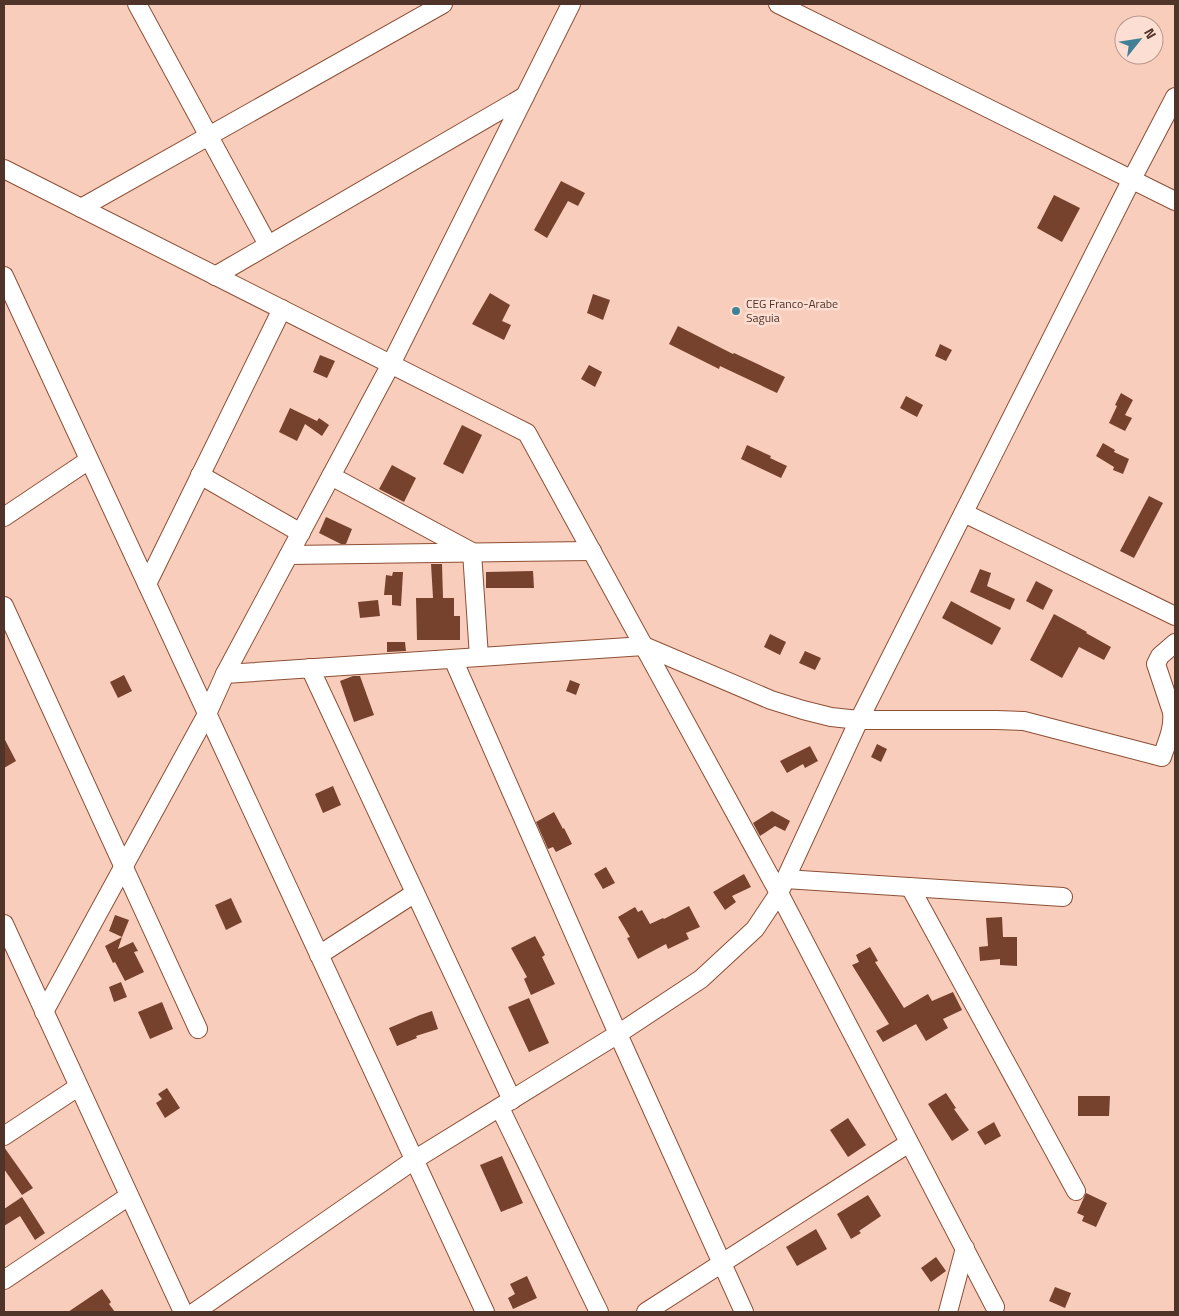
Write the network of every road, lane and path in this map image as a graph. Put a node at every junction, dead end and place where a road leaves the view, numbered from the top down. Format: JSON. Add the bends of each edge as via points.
{"nodes":[{"id":1,"x":137,"y":4,"type":"edge"},
{"id":2,"x":443,"y":4,"type":"edge"},
{"id":3,"x":571,"y":4,"type":"edge"},
{"id":4,"x":778,"y":4,"type":"edge"},
{"id":5,"x":524,"y":96,"type":"junction"},
{"id":6,"x":1175,"y":97,"type":"edge"},
{"id":7,"x":209,"y":136,"type":"junction"},
{"id":8,"x":4,"y":169,"type":"edge"},
{"id":9,"x":1132,"y":179,"type":"junction"},
{"id":10,"x":1175,"y":201,"type":"edge"},
{"id":11,"x":81,"y":208,"type":"junction"},
{"id":12,"x":268,"y":245,"type":"junction"},
{"id":13,"x":4,"y":276,"type":"edge"},
{"id":14,"x":215,"y":276,"type":"junction"},
{"id":15,"x":282,"y":309,"type":"junction"},
{"id":16,"x":391,"y":364,"type":"junction"},
{"id":17,"x":89,"y":460,"type":"junction"},
{"id":18,"x":200,"y":475,"type":"junction"},
{"id":19,"x":331,"y":476,"type":"junction"},
{"id":20,"x":964,"y":513,"type":"junction"},
{"id":21,"x":4,"y":517,"type":"edge"},
{"id":22,"x":301,"y":533,"type":"junction"},
{"id":23,"x":592,"y":551,"type":"junction"},
{"id":24,"x":472,"y":552,"type":"junction"},
{"id":25,"x":289,"y":555,"type":"junction"},
{"id":26,"x":147,"y":584,"type":"junction"},
{"id":27,"x":4,"y":606,"type":"edge"},
{"id":28,"x":1175,"y":616,"type":"edge"},
{"id":29,"x":1175,"y":643,"type":"edge"},
{"id":30,"x":644,"y":646,"type":"junction"},
{"id":31,"x":479,"y":657,"type":"junction"},
{"id":32,"x":453,"y":659,"type":"junction"},
{"id":33,"x":310,"y":668,"type":"junction"},
{"id":34,"x":225,"y":674,"type":"junction"},
{"id":35,"x":208,"y":714,"type":"junction"},
{"id":36,"x":860,"y":720,"type":"junction"},
{"id":37,"x":124,"y":867,"type":"junction"},
{"id":38,"x":782,"y":886,"type":"junction"},
{"id":39,"x":910,"y":887,"type":"junction"},
{"id":40,"x":415,"y":893,"type":"junction"},
{"id":41,"x":1063,"y":897,"type":"dead end"},
{"id":42,"x":4,"y":924,"type":"edge"},
{"id":43,"x":319,"y":955,"type":"junction"},
{"id":44,"x":44,"y":1012,"type":"junction"},
{"id":45,"x":198,"y":1029,"type":"dead end"},
{"id":46,"x":618,"y":1034,"type":"junction"},
{"id":47,"x":78,"y":1087,"type":"junction"},
{"id":48,"x":506,"y":1104,"type":"junction"},
{"id":49,"x":4,"y":1136,"type":"edge"},
{"id":50,"x":910,"y":1143,"type":"junction"},
{"id":51,"x":414,"y":1160,"type":"junction"},
{"id":52,"x":1076,"y":1191,"type":"dead end"},
{"id":53,"x":129,"y":1196,"type":"junction"},
{"id":54,"x":965,"y":1248,"type":"junction"},
{"id":55,"x":722,"y":1263,"type":"junction"},
{"id":56,"x":4,"y":1280,"type":"edge"},
{"id":57,"x":995,"y":1307,"type":"dead end"},
{"id":58,"x":182,"y":1312,"type":"edge"},
{"id":59,"x":195,"y":1312,"type":"edge"},
{"id":60,"x":485,"y":1312,"type":"edge"},
{"id":61,"x":599,"y":1312,"type":"edge"},
{"id":62,"x":646,"y":1312,"type":"edge"},
{"id":63,"x":744,"y":1312,"type":"edge"},
{"id":64,"x":948,"y":1312,"type":"edge"}],
"edges":[{"from":1,"to":7,"type":"street"},
{"from":2,"to":7,"type":"street"},
{"from":3,"to":5,"type":"street"},
{"from":4,"to":9,"type":"street"},
{"from":5,"to":12,"type":"street"},
{"from":5,"to":16,"type":"street"},
{"from":6,"to":9,"type":"street"},
{"from":7,"to":11,"type":"street"},
{"from":7,"to":12,"type":"street"},
{"from":8,"to":11,"type":"street"},
{"from":9,"to":10,"type":"street"},
{"from":9,"to":20,"type":"street"},
{"from":11,"to":14,"type":"street"},
{"from":12,"to":14,"type":"street"},
{"from":13,"to":17,"type":"street"},
{"from":14,"to":15,"type":"street"},
{"from":15,"to":16,"type":"street"},
{"from":15,"to":18,"type":"street"},
{"from":16,"to":19,"type":"street"},
{"from":16,"to":23,"type":"street","via":[[527,433]]},
{"from":17,"to":21,"type":"street"},
{"from":17,"to":26,"type":"street"},
{"from":18,"to":22,"type":"street"},
{"from":18,"to":26,"type":"street"},
{"from":19,"to":22,"type":"street"},
{"from":19,"to":24,"type":"street"},
{"from":20,"to":28,"type":"street"},
{"from":20,"to":36,"type":"street"},
{"from":22,"to":25,"type":"street"},
{"from":23,"to":24,"type":"street"},
{"from":23,"to":30,"type":"street"},
{"from":24,"to":25,"type":"street"},
{"from":24,"to":31,"type":"street"},
{"from":25,"to":34,"type":"street"},
{"from":26,"to":35,"type":"street"},
{"from":27,"to":37,"type":"street"},
{"from":29,"to":36,"type":"street","via":[[1156,664],[1173,718],[1162,757],[1024,721]]},
{"from":30,"to":31,"type":"street"},
{"from":30,"to":36,"type":"street","via":[[779,702],[831,718]]},
{"from":30,"to":38,"type":"street"},
{"from":31,"to":32,"type":"street"},
{"from":32,"to":33,"type":"street"},
{"from":32,"to":46,"type":"street"},
{"from":33,"to":34,"type":"street"},
{"from":33,"to":40,"type":"street"},
{"from":34,"to":35,"type":"street"},
{"from":35,"to":37,"type":"street"},
{"from":35,"to":43,"type":"street"},
{"from":36,"to":38,"type":"street"},
{"from":37,"to":44,"type":"street"},
{"from":37,"to":45,"type":"street"},
{"from":38,"to":39,"type":"street"},
{"from":38,"to":46,"type":"street","via":[[755,929],[701,979]]},
{"from":38,"to":50,"type":"street"},
{"from":39,"to":41,"type":"street"},
{"from":39,"to":52,"type":"street"},
{"from":40,"to":43,"type":"street"},
{"from":40,"to":48,"type":"street"},
{"from":42,"to":44,"type":"street"},
{"from":43,"to":51,"type":"street"},
{"from":44,"to":47,"type":"street"},
{"from":46,"to":48,"type":"street"},
{"from":46,"to":55,"type":"street"},
{"from":47,"to":49,"type":"street"},
{"from":47,"to":53,"type":"street"},
{"from":48,"to":51,"type":"street"},
{"from":48,"to":61,"type":"street"},
{"from":50,"to":54,"type":"street"},
{"from":50,"to":55,"type":"street"},
{"from":51,"to":59,"type":"street"},
{"from":51,"to":60,"type":"street"},
{"from":53,"to":56,"type":"street"},
{"from":53,"to":58,"type":"street"},
{"from":54,"to":57,"type":"street"},
{"from":54,"to":64,"type":"street"},
{"from":55,"to":62,"type":"street"},
{"from":55,"to":63,"type":"street"}]}
